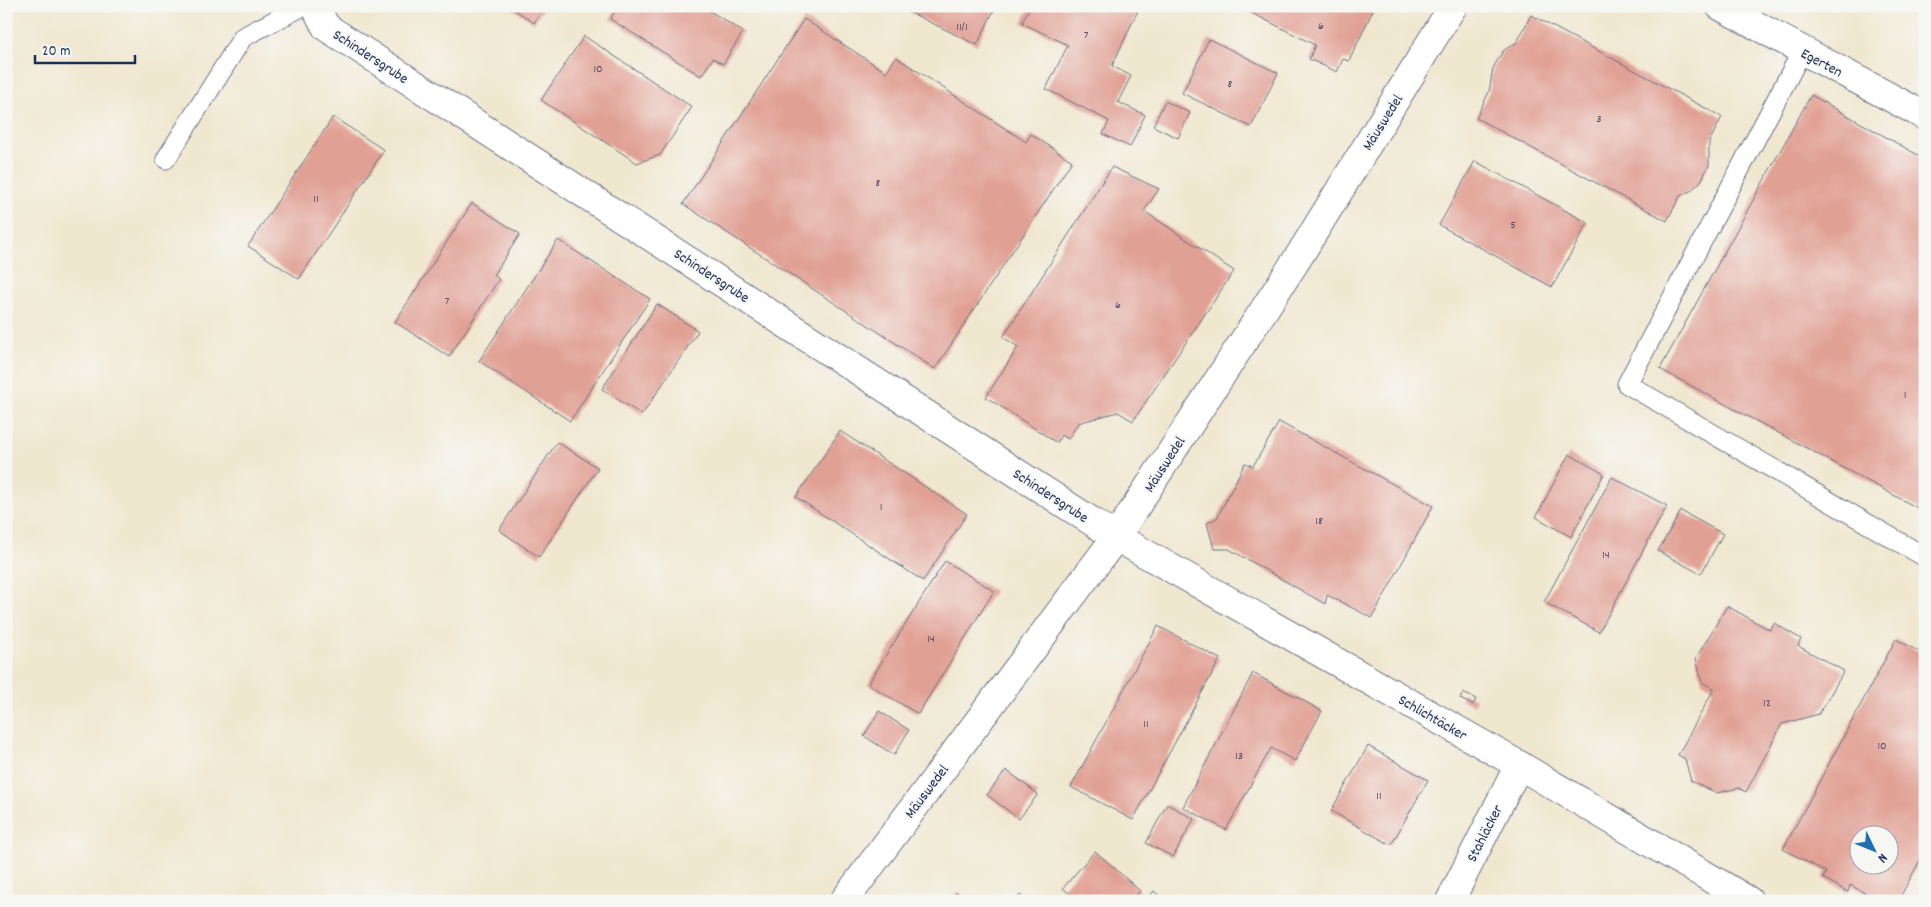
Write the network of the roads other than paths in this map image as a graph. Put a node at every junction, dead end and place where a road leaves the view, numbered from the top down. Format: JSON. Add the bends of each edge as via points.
{"nodes":[{"id":1,"x":303,"y":6,"type":"edge"},
{"id":2,"x":315,"y":6,"type":"edge"},
{"id":3,"x":1453,"y":6,"type":"edge"},
{"id":4,"x":1720,"y":6,"type":"edge"},
{"id":5,"x":1802,"y":51,"type":"junction"},
{"id":6,"x":1925,"y":116,"type":"edge"},
{"id":7,"x":166,"y":159,"type":"dead end"},
{"id":8,"x":1116,"y":537,"type":"junction"},
{"id":9,"x":1925,"y":556,"type":"edge"},
{"id":10,"x":1518,"y":765,"type":"junction"},
{"id":11,"x":844,"y":901,"type":"edge"},
{"id":12,"x":1450,"y":901,"type":"edge"},
{"id":13,"x":1749,"y":901,"type":"edge"}],
"edges":[{"from":1,"to":7,"type":"lane","via":[[243,37]]},
{"from":2,"to":8,"type":"street","name":"Schindersgrube","via":[[326,27]]},
{"from":3,"to":8,"type":"street","name":"Mäuswedel","via":[[1299,256]]},
{"from":4,"to":5,"type":"street","name":"Egerten"},
{"from":5,"to":6,"type":"street","name":"Egerten"},
{"from":5,"to":9,"type":"lane","via":[[1627,384]]},
{"from":8,"to":10,"type":"street","name":"Schlichtäcker"},
{"from":8,"to":11,"type":"street","name":"Mäuswedel"},
{"from":10,"to":12,"type":"street","name":"Stahläcker"},
{"from":10,"to":13,"type":"street","name":"Schlichtäcker"}]}
